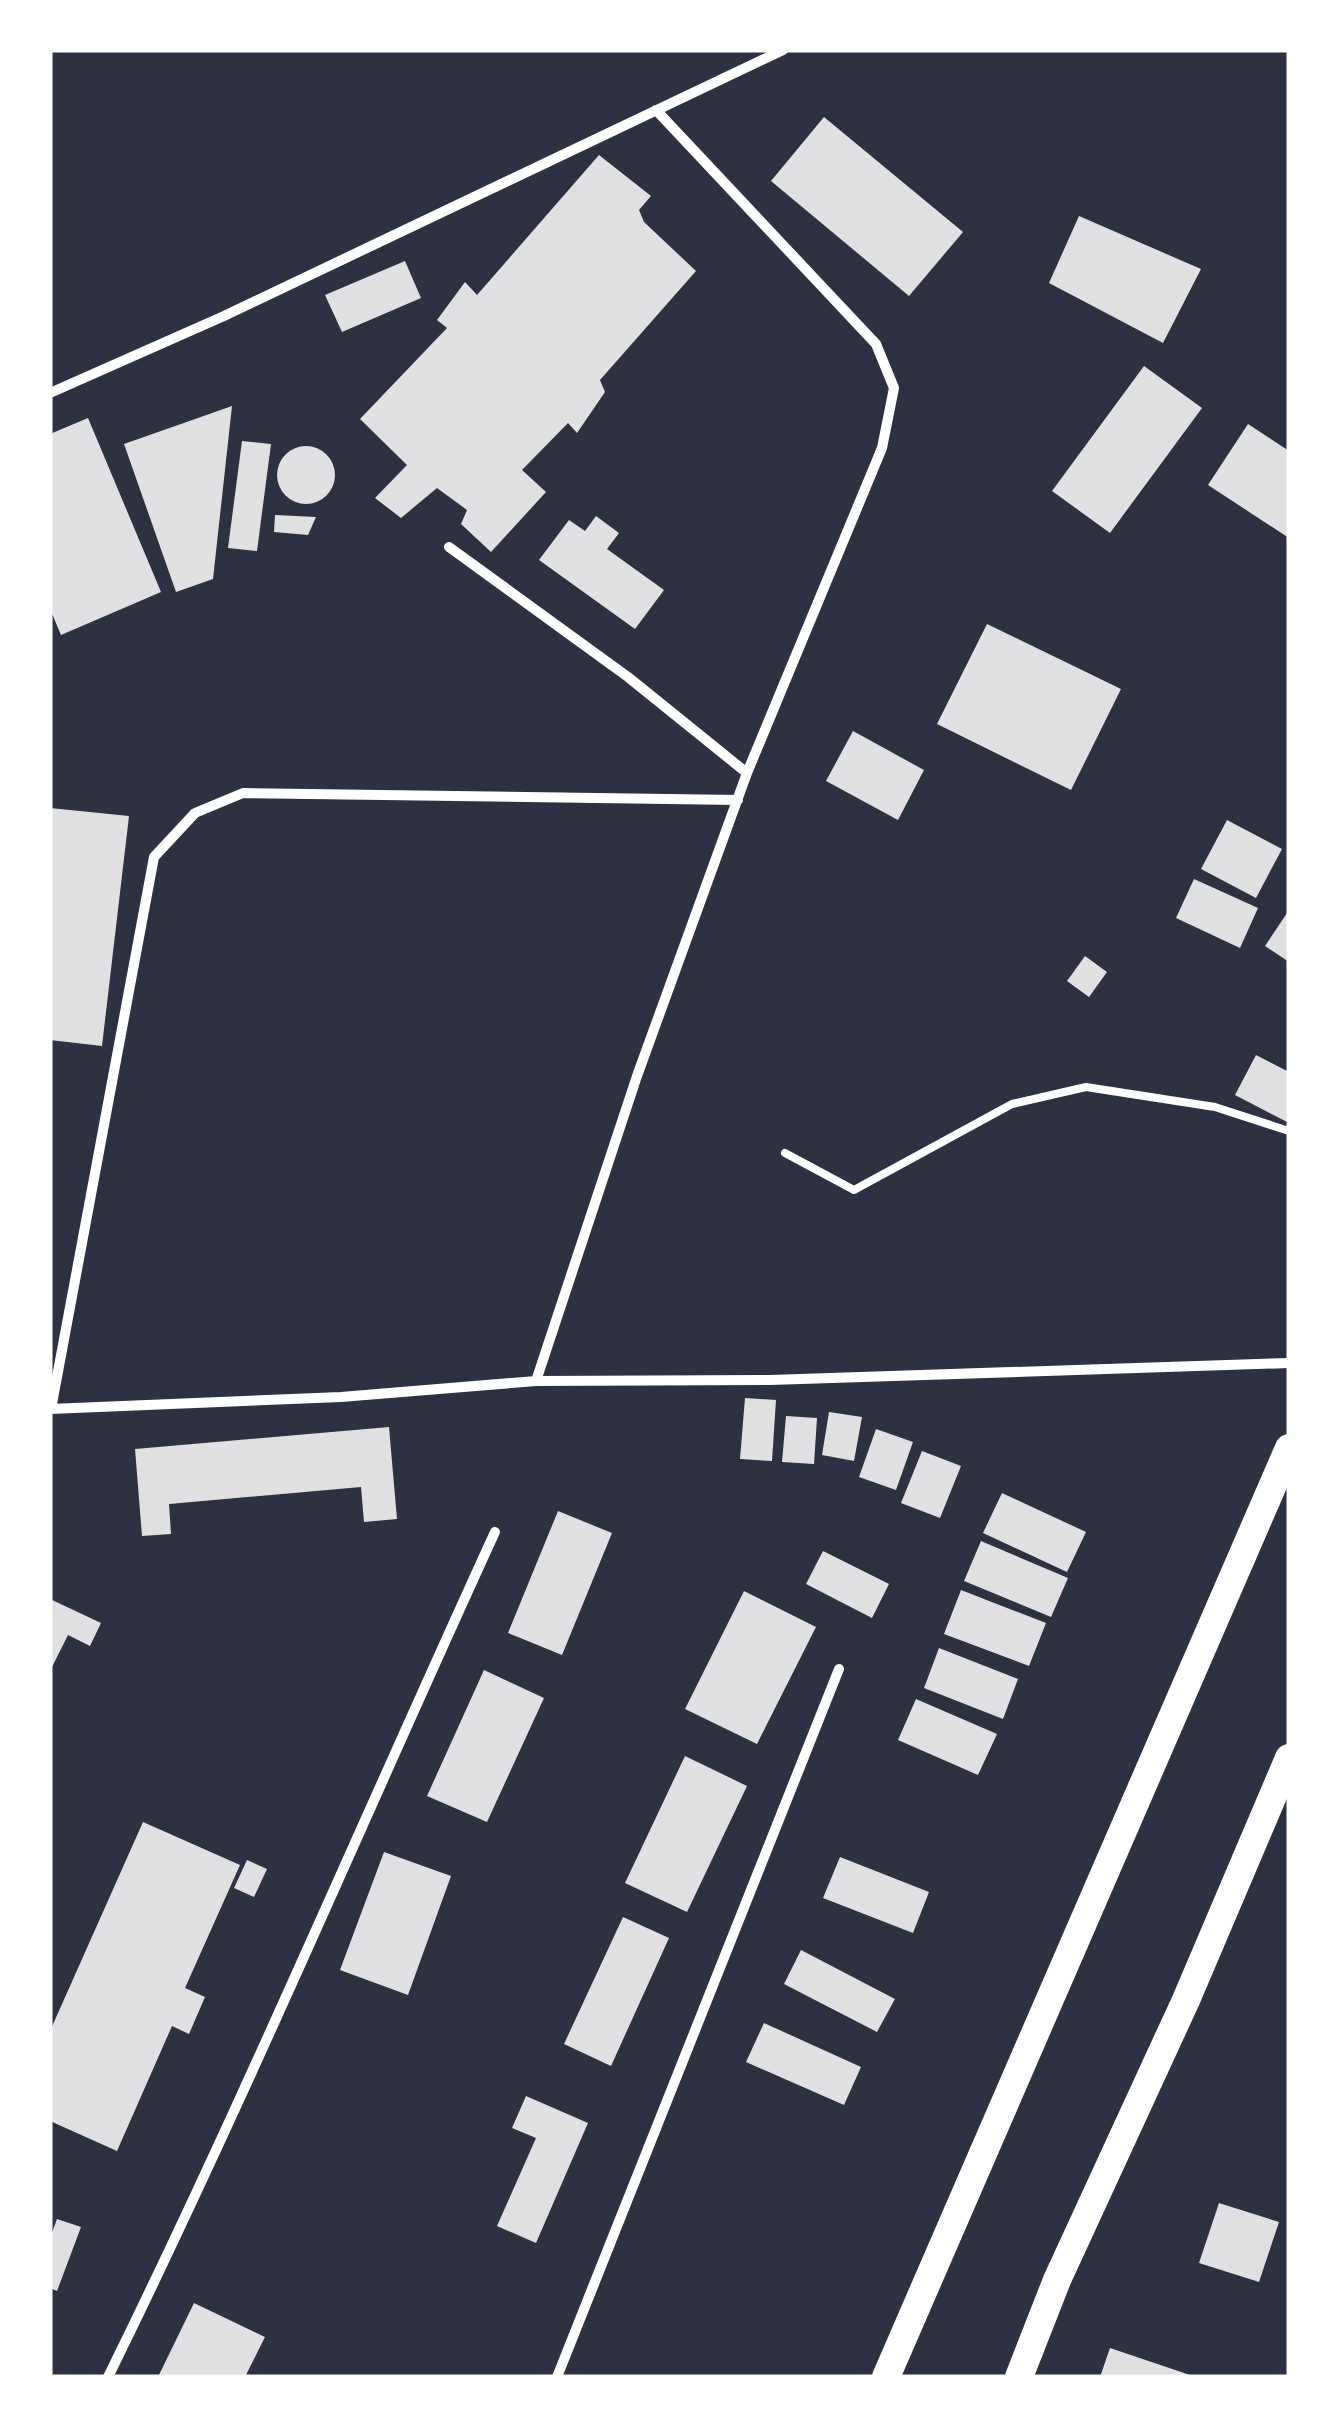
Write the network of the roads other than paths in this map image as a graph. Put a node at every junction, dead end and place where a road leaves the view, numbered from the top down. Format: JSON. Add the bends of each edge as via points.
{"nodes":[{"id":1,"x":783,"y":50,"type":"edge"},
{"id":2,"x":656,"y":110,"type":"junction"},
{"id":3,"x":50,"y":393,"type":"edge"},
{"id":4,"x":448,"y":546,"type":"dead end"},
{"id":5,"x":747,"y":773,"type":"junction"},
{"id":6,"x":738,"y":800,"type":"junction"},
{"id":7,"x":1289,"y":1131,"type":"edge"},
{"id":8,"x":786,"y":1153,"type":"dead end"},
{"id":9,"x":1289,"y":1362,"type":"edge"},
{"id":10,"x":536,"y":1381,"type":"junction"},
{"id":11,"x":51,"y":1409,"type":"edge"},
{"id":12,"x":1289,"y":1448,"type":"edge"},
{"id":13,"x":495,"y":1532,"type":"dead end"},
{"id":14,"x":838,"y":1669,"type":"dead end"},
{"id":15,"x":1289,"y":1758,"type":"edge"},
{"id":16,"x":108,"y":2377,"type":"edge"},
{"id":17,"x":557,"y":2377,"type":"edge"},
{"id":18,"x":886,"y":2377,"type":"edge"},
{"id":19,"x":1019,"y":2377,"type":"edge"}],
"edges":[{"from":1,"to":2,"type":"street"},
{"from":2,"to":3,"type":"street"},
{"from":2,"to":5,"type":"street","via":[[876,344],[894,388],[882,448]]},
{"from":4,"to":5,"type":"street"},
{"from":5,"to":6,"type":"street"},
{"from":6,"to":10,"type":"street"},
{"from":6,"to":11,"type":"street","via":[[243,793],[195,813],[154,857]]},
{"from":7,"to":8,"type":"lane","via":[[1215,1107],[1086,1087],[1012,1104],[854,1190]]},
{"from":9,"to":10,"type":"street"},
{"from":10,"to":11,"type":"street"},
{"from":12,"to":18,"type":"highway"},
{"from":13,"to":16,"type":"street","via":[[194,2202]]},
{"from":14,"to":17,"type":"street"},
{"from":15,"to":19,"type":"highway"}]}
